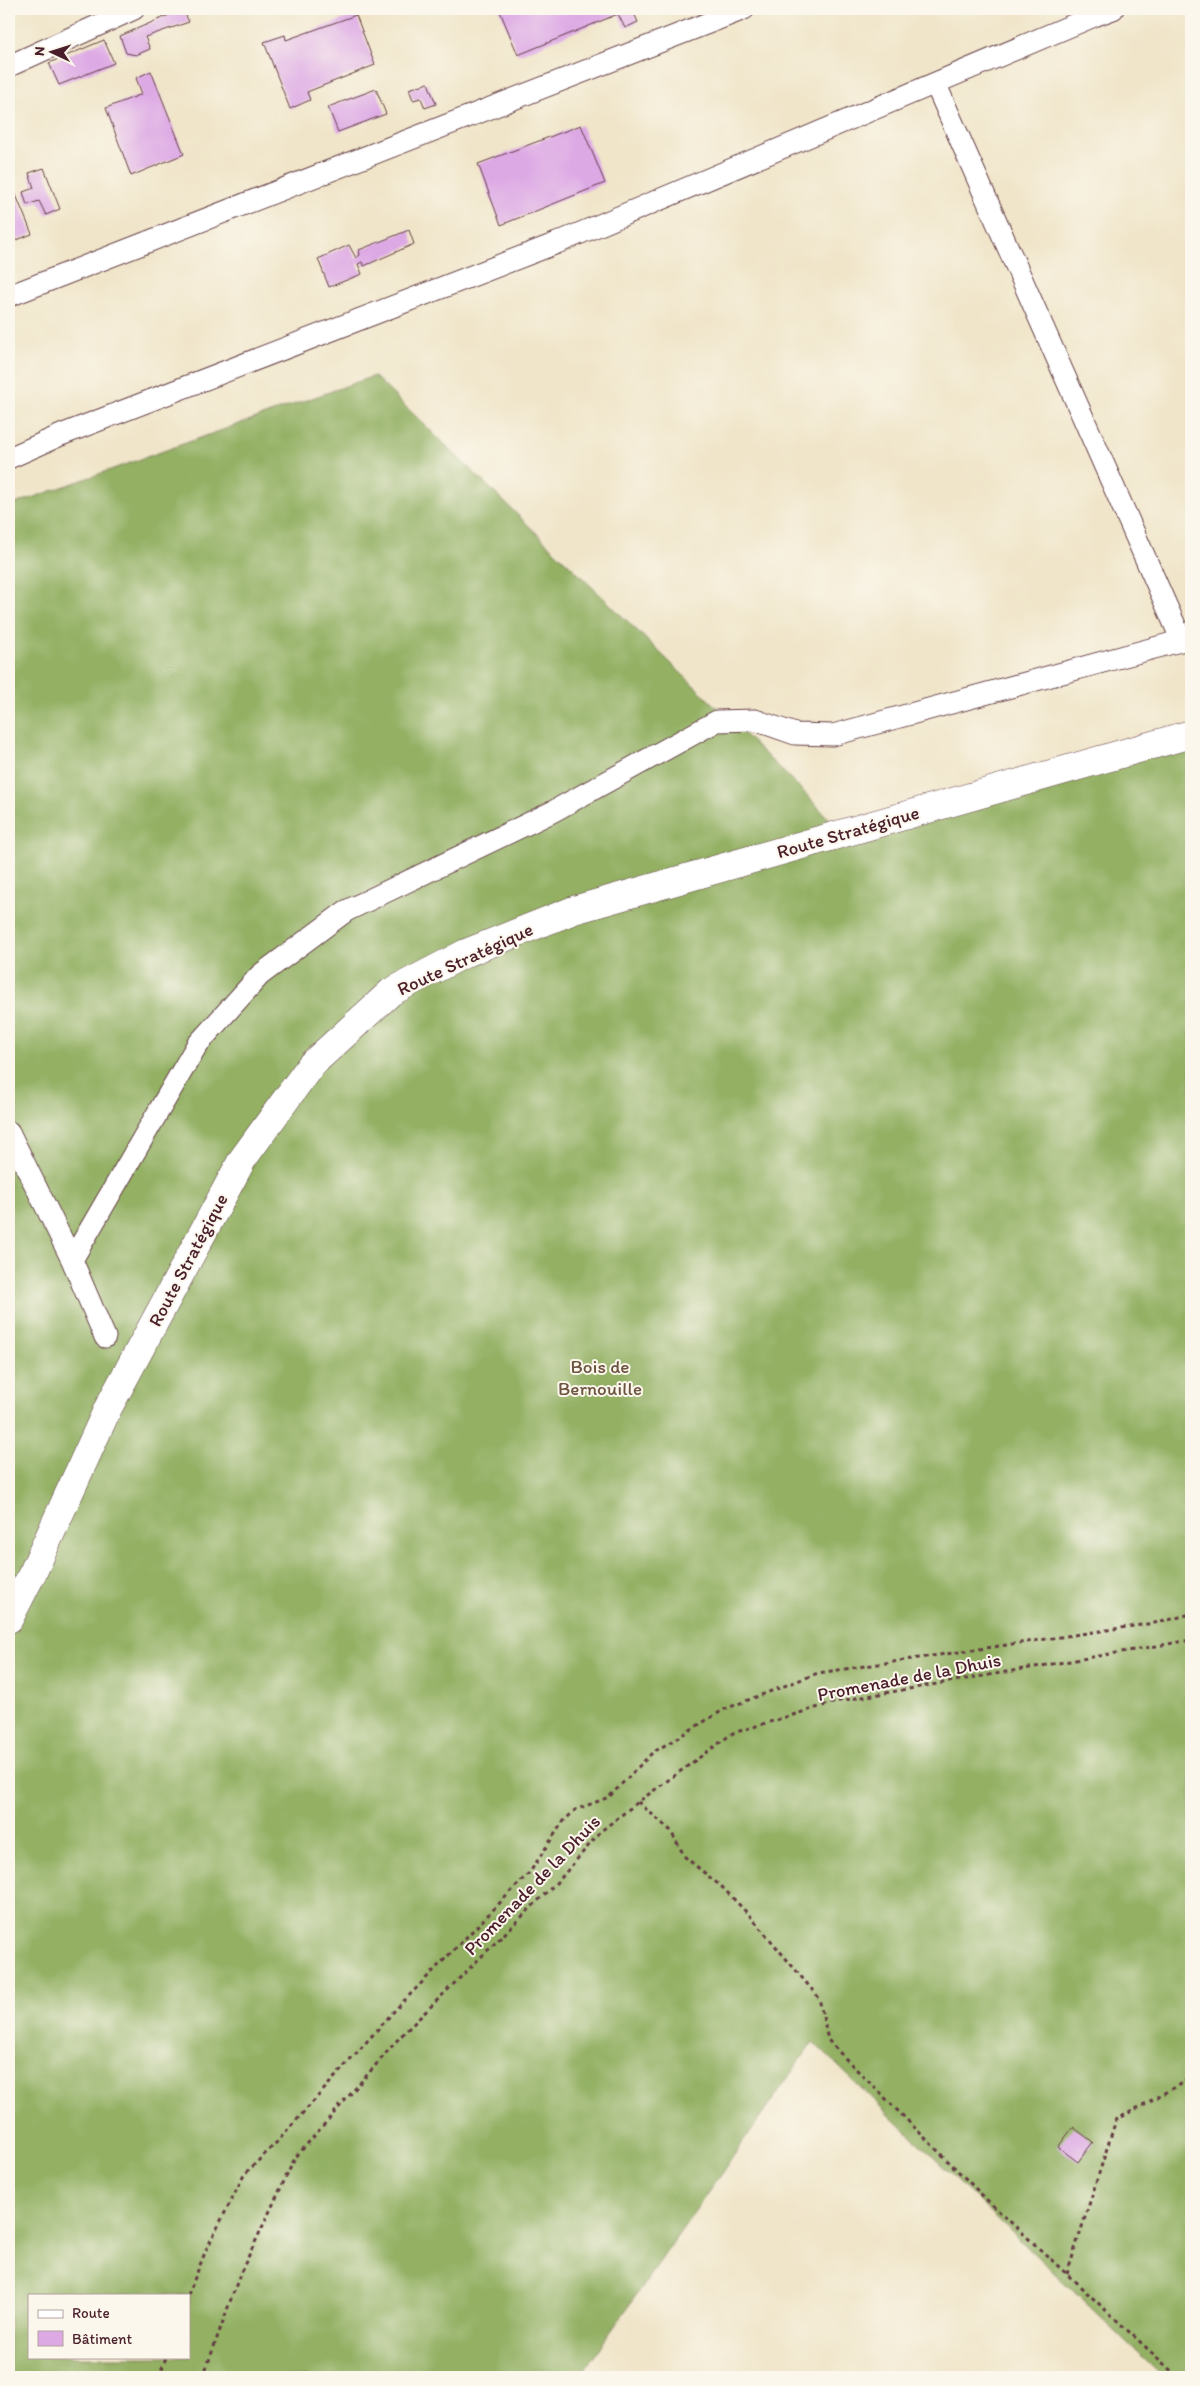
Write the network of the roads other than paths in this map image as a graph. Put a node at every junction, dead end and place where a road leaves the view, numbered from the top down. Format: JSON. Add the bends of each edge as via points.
{"nodes":[{"id":1,"x":134,"y":9,"type":"edge"},
{"id":2,"x":744,"y":9,"type":"edge"},
{"id":3,"x":1099,"y":11,"type":"edge"},
{"id":4,"x":9,"y":66,"type":"edge"},
{"id":5,"x":936,"y":85,"type":"junction"},
{"id":6,"x":9,"y":296,"type":"edge"},
{"id":7,"x":9,"y":458,"type":"edge"},
{"id":8,"x":1187,"y":640,"type":"edge"},
{"id":9,"x":1191,"y":734,"type":"edge"},
{"id":10,"x":9,"y":1132,"type":"edge"},
{"id":11,"x":72,"y":1260,"type":"junction"},
{"id":12,"x":105,"y":1337,"type":"dead end"},
{"id":13,"x":9,"y":1619,"type":"edge"}],
"edges":[{"from":1,"to":4,"type":"lane"},
{"from":2,"to":6,"type":"lane"},
{"from":3,"to":5,"type":"lane"},
{"from":5,"to":7,"type":"lane","via":[[557,243]]},
{"from":5,"to":8,"type":"lane"},
{"from":8,"to":11,"type":"lane","via":[[833,735],[794,734],[755,720],[717,721],[552,812],[346,912],[260,975],[197,1045]]},
{"from":9,"to":13,"type":"street","name":"Route Stratégique","via":[[574,910],[466,954],[391,992],[311,1065],[242,1160],[108,1408]]},
{"from":10,"to":11,"type":"lane"},
{"from":11,"to":12,"type":"lane"}]}
